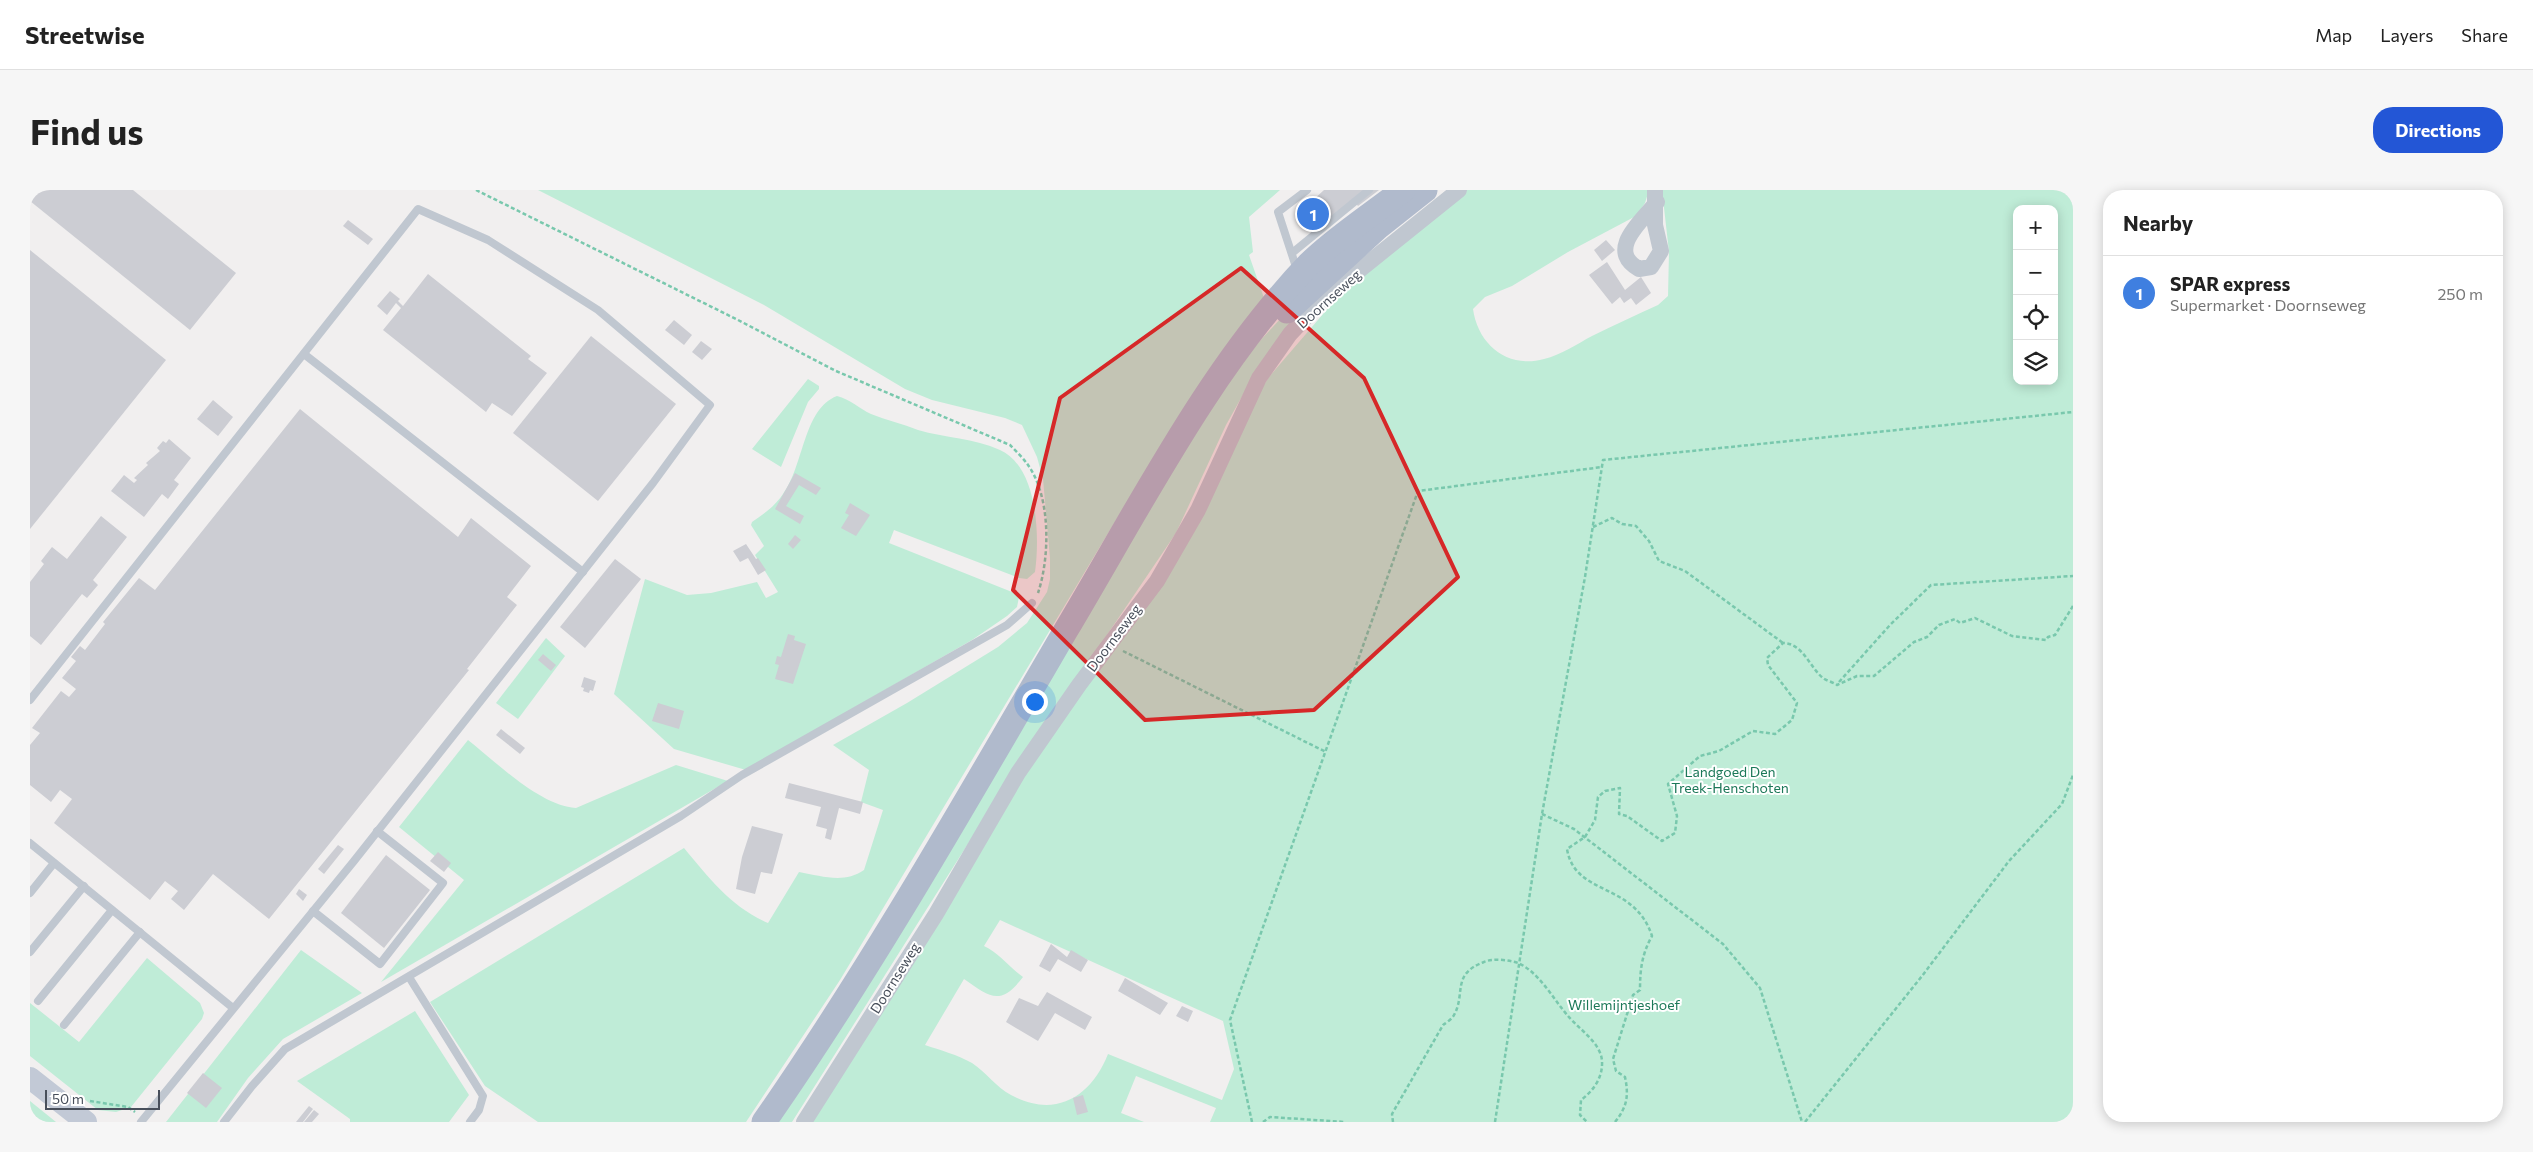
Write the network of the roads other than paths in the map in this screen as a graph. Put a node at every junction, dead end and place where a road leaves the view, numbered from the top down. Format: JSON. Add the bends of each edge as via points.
{"nodes":[{"id":1,"x":1307,"y":190,"type":"edge"},
{"id":2,"x":1369,"y":190,"type":"edge"},
{"id":3,"x":1403,"y":190,"type":"edge"},
{"id":4,"x":1425,"y":190,"type":"edge"},
{"id":5,"x":1459,"y":190,"type":"edge"},
{"id":6,"x":1292,"y":253,"type":"junction"},
{"id":7,"x":1309,"y":279,"type":"junction"},
{"id":8,"x":304,"y":354,"type":"junction"},
{"id":9,"x":583,"y":572,"type":"junction"},
{"id":10,"x":1032,"y":603,"type":"road end"},
{"id":11,"x":30,"y":700,"type":"edge"},
{"id":12,"x":377,"y":831,"type":"junction"},
{"id":13,"x":30,"y":843,"type":"edge"},
{"id":14,"x":54,"y":863,"type":"junction"},
{"id":15,"x":84,"y":886,"type":"junction"},
{"id":16,"x":30,"y":894,"type":"edge"},
{"id":17,"x":112,"y":910,"type":"junction"},
{"id":18,"x":313,"y":911,"type":"junction"},
{"id":19,"x":140,"y":932,"type":"junction"},
{"id":20,"x":30,"y":952,"type":"edge"},
{"id":21,"x":409,"y":977,"type":"junction"},
{"id":22,"x":38,"y":1001,"type":"dead end"},
{"id":23,"x":233,"y":1008,"type":"junction"},
{"id":24,"x":64,"y":1025,"type":"dead end"},
{"id":25,"x":30,"y":1078,"type":"edge"},
{"id":26,"x":142,"y":1120,"type":"edge"},
{"id":27,"x":86,"y":1122,"type":"edge"},
{"id":28,"x":224,"y":1122,"type":"edge"},
{"id":29,"x":470,"y":1122,"type":"edge"},
{"id":30,"x":764,"y":1122,"type":"edge"},
{"id":31,"x":804,"y":1122,"type":"edge"}],
"edges":[{"from":1,"to":6,"type":"lane","via":[[1278,212]]},
{"from":2,"to":6,"type":"lane"},
{"from":3,"to":7,"type":"main road","name":"Doornseweg","via":[[1311,263]]},
{"from":4,"to":7,"type":"main road","name":"Doornseweg"},
{"from":5,"to":31,"type":"street","name":"Doornseweg","via":[[1321,302],[1290,334],[1259,378],[1198,510],[1157,581],[1078,685],[1018,773],[936,914]]},
{"from":6,"to":7,"type":"lane"},
{"from":7,"to":30,"type":"main road","name":"Doornseweg","via":[[1168,459],[912,891]]},
{"from":8,"to":9,"type":"lane"},
{"from":8,"to":9,"type":"lane","via":[[418,209],[488,240],[598,310],[710,405]]},
{"from":8,"to":11,"type":"lane"},
{"from":9,"to":12,"type":"lane"},
{"from":10,"to":21,"type":"lane","via":[[1008,625],[742,775],[681,816]]},
{"from":12,"to":18,"type":"lane"},
{"from":12,"to":18,"type":"lane","via":[[443,883],[380,964]]},
{"from":13,"to":14,"type":"lane"},
{"from":14,"to":15,"type":"lane"},
{"from":14,"to":16,"type":"lane"},
{"from":15,"to":17,"type":"lane"},
{"from":15,"to":20,"type":"lane"},
{"from":17,"to":19,"type":"lane"},
{"from":17,"to":22,"type":"lane"},
{"from":18,"to":23,"type":"lane"},
{"from":19,"to":23,"type":"lane"},
{"from":19,"to":24,"type":"lane"},
{"from":21,"to":28,"type":"lane","via":[[285,1049]]},
{"from":21,"to":29,"type":"lane","via":[[483,1096],[479,1110]]},
{"from":23,"to":26,"type":"lane"},
{"from":25,"to":27,"type":"street"}]}
